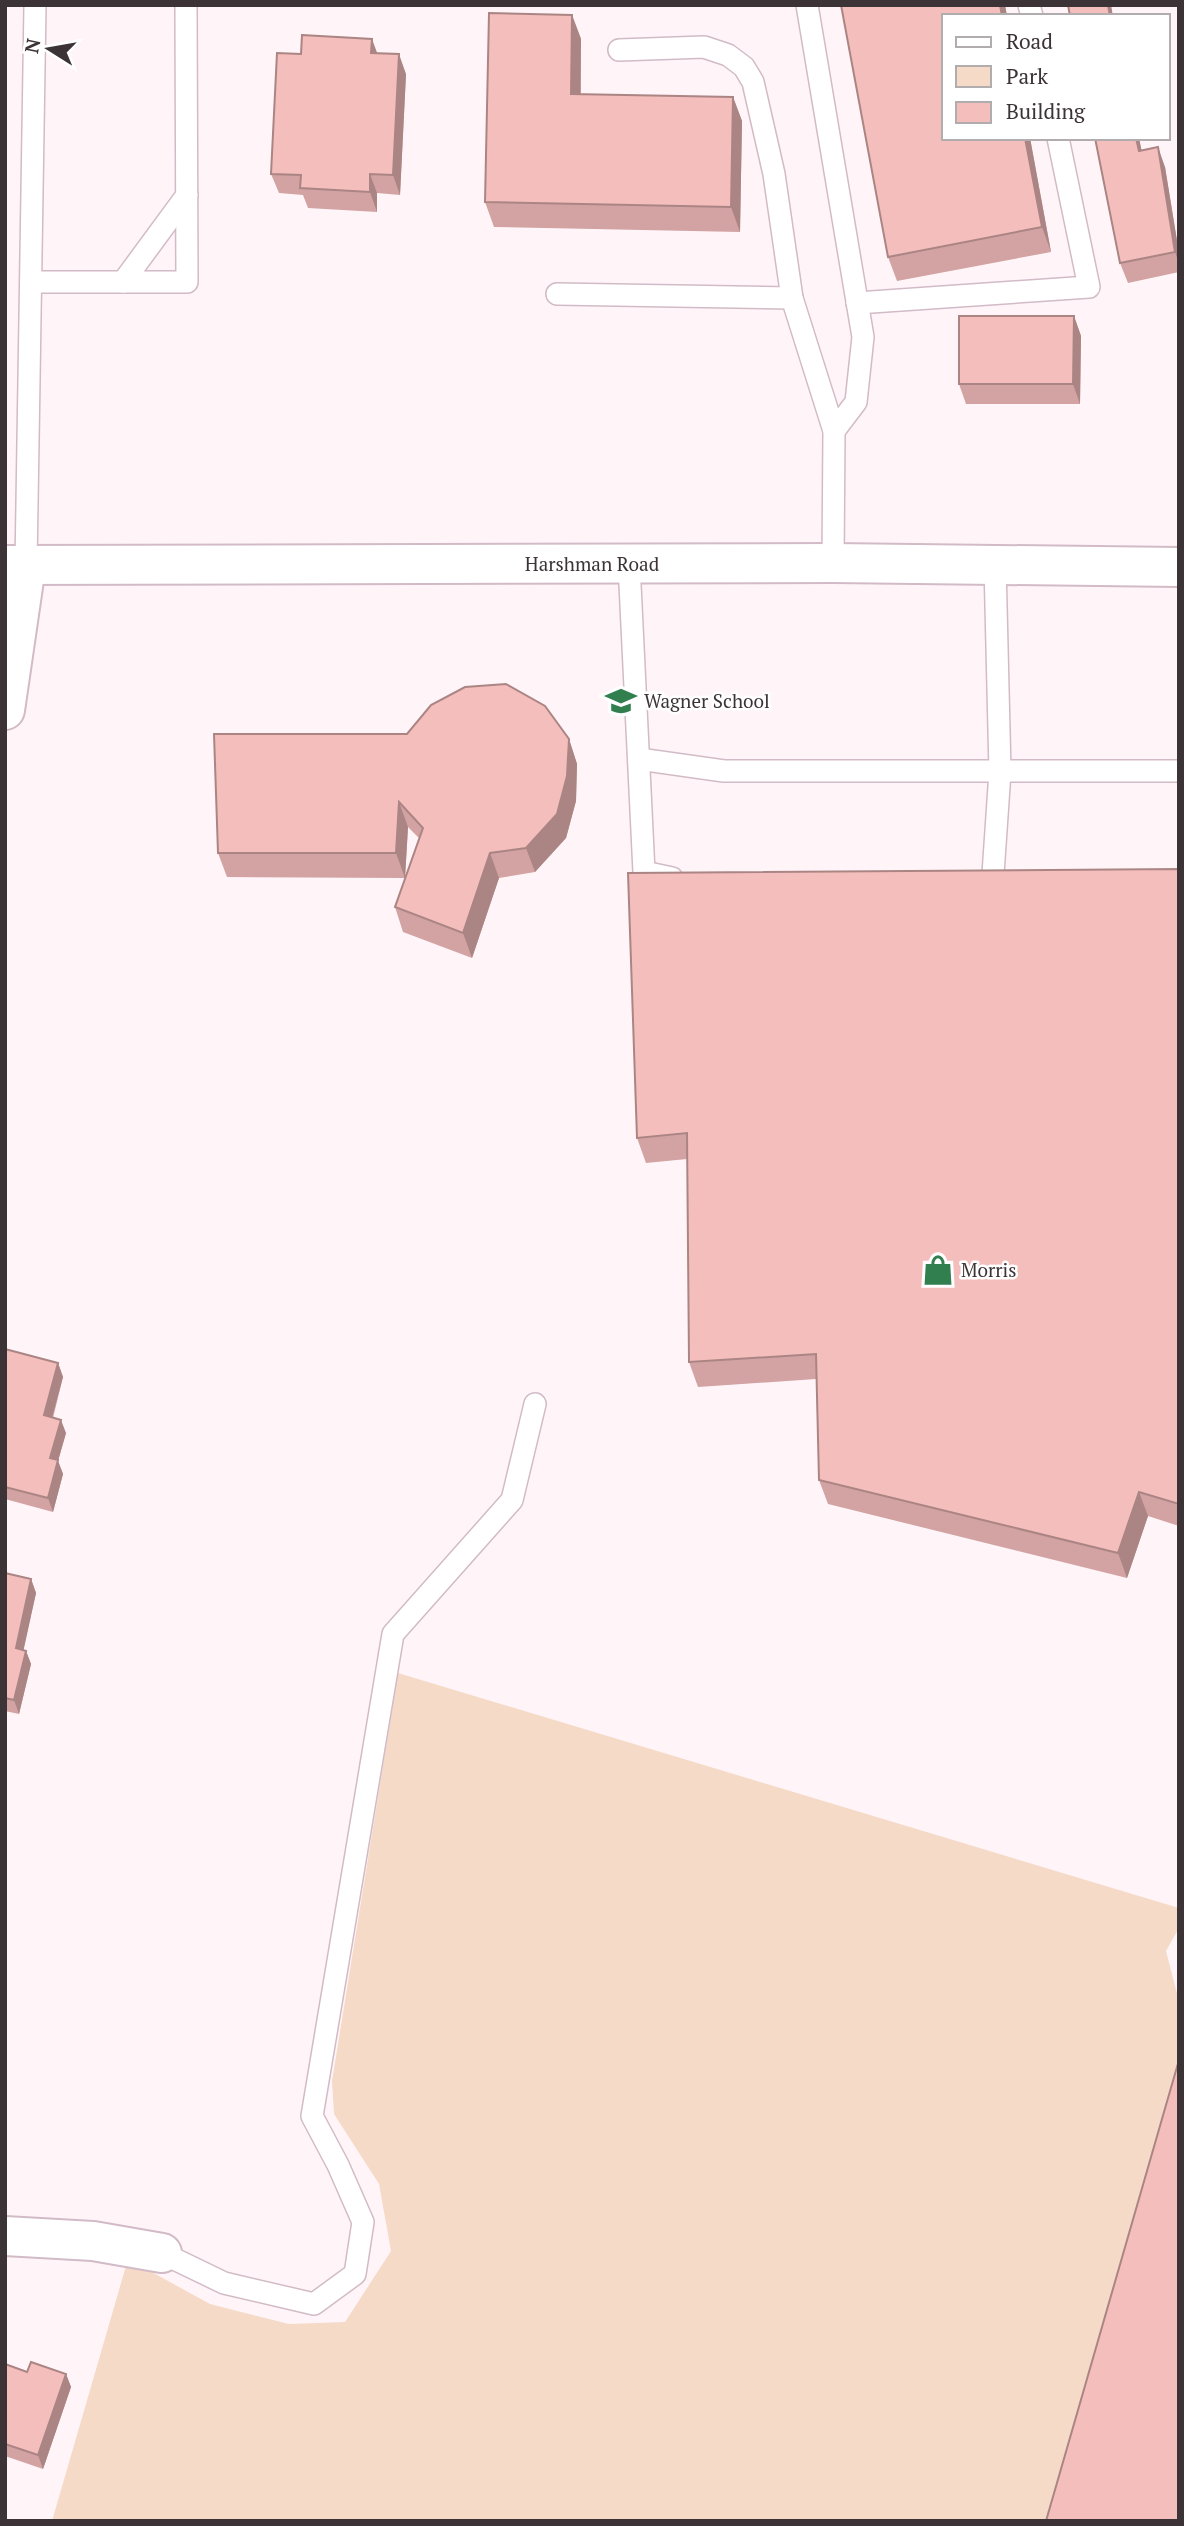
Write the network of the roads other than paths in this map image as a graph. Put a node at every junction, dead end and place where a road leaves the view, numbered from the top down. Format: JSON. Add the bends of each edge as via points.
{"nodes":[{"id":1,"x":35,"y":5,"type":"edge"},
{"id":2,"x":186,"y":5,"type":"edge"},
{"id":3,"x":807,"y":5,"type":"edge"},
{"id":4,"x":619,"y":50,"type":"dead end"},
{"id":5,"x":1058,"y":140,"type":"edge"},
{"id":6,"x":187,"y":195,"type":"junction"},
{"id":7,"x":31,"y":282,"type":"junction"},
{"id":8,"x":123,"y":282,"type":"junction"},
{"id":9,"x":556,"y":294,"type":"dead end"},
{"id":10,"x":792,"y":298,"type":"junction"},
{"id":11,"x":857,"y":303,"type":"junction"},
{"id":12,"x":834,"y":431,"type":"junction"},
{"id":13,"x":833,"y":563,"type":"junction"},
{"id":14,"x":629,"y":564,"type":"junction"},
{"id":15,"x":995,"y":564,"type":"junction"},
{"id":16,"x":16,"y":565,"type":"edge"},
{"id":17,"x":1179,"y":567,"type":"edge"},
{"id":18,"x":5,"y":710,"type":"edge"},
{"id":19,"x":639,"y":759,"type":"junction"},
{"id":20,"x":1179,"y":771,"type":"edge"},
{"id":21,"x":1000,"y":772,"type":"junction"},
{"id":22,"x":1019,"y":874,"type":"edge"},
{"id":23,"x":695,"y":878,"type":"edge"},
{"id":24,"x":535,"y":1404,"type":"dead end"},
{"id":25,"x":5,"y":2236,"type":"edge"},
{"id":26,"x":162,"y":2253,"type":"joint"}],
"edges":[{"from":1,"to":7,"type":"lane"},
{"from":2,"to":6,"type":"lane"},
{"from":3,"to":11,"type":"lane"},
{"from":4,"to":10,"type":"lane","via":[[704,47],[728,54],[744,67],[753,82],[774,174]]},
{"from":5,"to":11,"type":"lane","via":[[1089,287]]},
{"from":6,"to":8,"type":"lane"},
{"from":6,"to":8,"type":"lane","via":[[187,282]]},
{"from":7,"to":8,"type":"lane"},
{"from":7,"to":16,"type":"lane"},
{"from":9,"to":10,"type":"lane"},
{"from":10,"to":12,"type":"lane"},
{"from":11,"to":12,"type":"lane","via":[[863,337],[856,402]]},
{"from":12,"to":13,"type":"lane"},
{"from":13,"to":14,"type":"main road","name":"Harshman Road"},
{"from":13,"to":15,"type":"main road","name":"Harshman Road"},
{"from":14,"to":16,"type":"main road","name":"Harshman Road"},
{"from":14,"to":19,"type":"lane"},
{"from":15,"to":17,"type":"main road","name":"Harshman Road"},
{"from":15,"to":21,"type":"lane"},
{"from":16,"to":18,"type":"main road"},
{"from":19,"to":21,"type":"lane","via":[[724,771]]},
{"from":19,"to":23,"type":"lane","via":[[644,872]]},
{"from":20,"to":21,"type":"lane"},
{"from":21,"to":22,"type":"lane","via":[[986,874]]},
{"from":24,"to":26,"type":"lane","via":[[512,1500],[393,1634],[312,2116],[363,2222],[355,2274],[314,2304],[224,2283]]},
{"from":25,"to":26,"type":"main road","via":[[93,2241]]}]}
